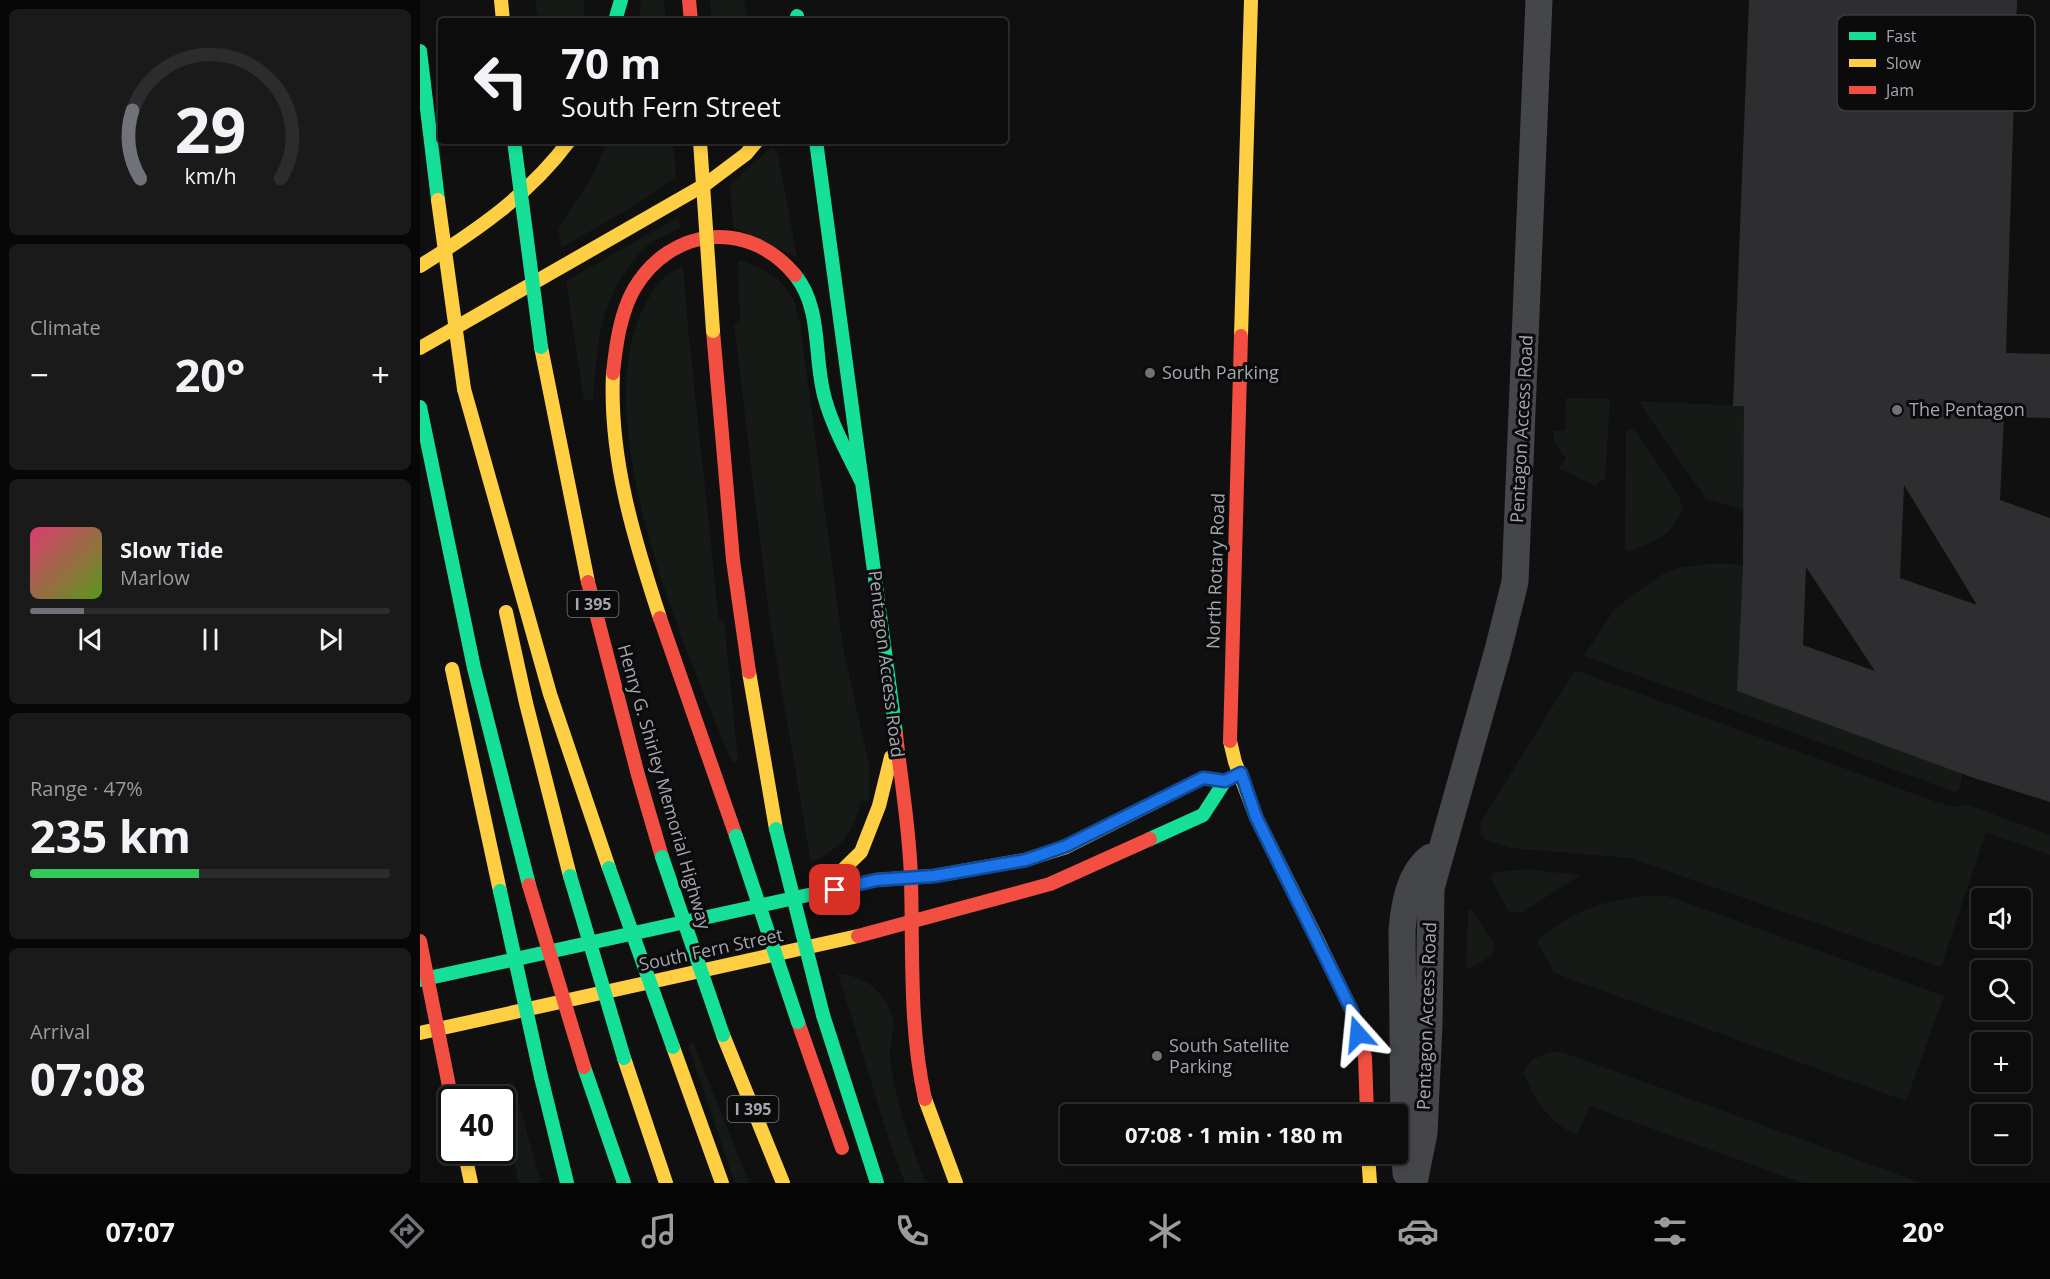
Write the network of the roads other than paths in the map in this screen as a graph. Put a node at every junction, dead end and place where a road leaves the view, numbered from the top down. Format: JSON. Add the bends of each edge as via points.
{"nodes":[{"id":1,"x":501,"y":0,"type":"edge"},
{"id":2,"x":606,"y":0,"type":"edge"},
{"id":3,"x":621,"y":0,"type":"edge"},
{"id":4,"x":689,"y":0,"type":"edge"},
{"id":5,"x":794,"y":0,"type":"edge"},
{"id":6,"x":1251,"y":0,"type":"edge"},
{"id":7,"x":1539,"y":0,"type":"edge"},
{"id":8,"x":503,"y":18,"type":"edge"},
{"id":9,"x":606,"y":18,"type":"edge"},
{"id":10,"x":616,"y":18,"type":"edge"},
{"id":11,"x":691,"y":18,"type":"edge"},
{"id":12,"x":797,"y":18,"type":"edge"},
{"id":13,"x":420,"y":51,"type":"edge"},
{"id":14,"x":514,"y":144,"type":"edge"},
{"id":15,"x":567,"y":144,"type":"edge"},
{"id":16,"x":700,"y":144,"type":"edge"},
{"id":17,"x":755,"y":144,"type":"edge"},
{"id":18,"x":816,"y":144,"type":"edge"},
{"id":19,"x":520,"y":197,"type":"junction"},
{"id":20,"x":420,"y":266,"type":"edge"},
{"id":21,"x":420,"y":348,"type":"edge"},
{"id":22,"x":464,"y":389,"type":"junction"},
{"id":23,"x":420,"y":408,"type":"edge"},
{"id":24,"x":862,"y":483,"type":"junction"},
{"id":25,"x":429,"y":516,"type":"dead end"},
{"id":26,"x":493,"y":545,"type":"dead end"},
{"id":27,"x":504,"y":602,"type":"dead end"},
{"id":28,"x":449,"y":657,"type":"dead end"},
{"id":29,"x":896,"y":733,"type":"junction"},
{"id":30,"x":1241,"y":773,"type":"junction"},
{"id":31,"x":1225,"y":781,"type":"junction"},
{"id":32,"x":1441,"y":849,"type":"junction"},
{"id":33,"x":911,"y":877,"type":"junction"},
{"id":34,"x":818,"y":894,"type":"junction"},
{"id":35,"x":910,"y":923,"type":"junction"},
{"id":36,"x":420,"y":941,"type":"edge"},
{"id":37,"x":420,"y":980,"type":"edge"},
{"id":38,"x":420,"y":1033,"type":"edge"},
{"id":39,"x":450,"y":1086,"type":"edge"},
{"id":40,"x":1367,"y":1104,"type":"edge"},
{"id":41,"x":847,"y":1161,"type":"dead end"},
{"id":42,"x":467,"y":1164,"type":"edge"},
{"id":43,"x":1369,"y":1164,"type":"edge"},
{"id":44,"x":471,"y":1183,"type":"edge"},
{"id":45,"x":567,"y":1183,"type":"edge"},
{"id":46,"x":624,"y":1183,"type":"edge"},
{"id":47,"x":666,"y":1183,"type":"edge"},
{"id":48,"x":722,"y":1183,"type":"edge"},
{"id":49,"x":783,"y":1183,"type":"edge"},
{"id":50,"x":877,"y":1183,"type":"edge"},
{"id":51,"x":956,"y":1183,"type":"edge"},
{"id":52,"x":1370,"y":1183,"type":"edge"},
{"id":53,"x":1407,"y":1183,"type":"edge"},
{"id":54,"x":1414,"y":1183,"type":"edge"}],
"edges":[{"from":1,"to":8,"type":"main road"},
{"from":2,"to":9,"type":"main road"},
{"from":3,"to":10,"type":"main road"},
{"from":4,"to":11,"type":"main road"},
{"from":5,"to":12,"type":"main road"},
{"from":6,"to":30,"type":"main road","name":"North Rotary Road","via":[[1229,718],[1230,744]]},
{"from":7,"to":32,"type":"street","name":"Pentagon Access Road","via":[[1515,582]]},
{"from":13,"to":22,"type":"main road","bridge":true},
{"from":14,"to":19,"type":"main road","name":"Henry G. Shirley Memorial Highway","number":"I 395","bridge":true},
{"from":15,"to":19,"type":"main road","via":[[543,176]]},
{"from":16,"to":50,"type":"main road","bridge":true,"via":[[733,561],[753,701],[776,829],[823,1015]]},
{"from":17,"to":21,"type":"main road","via":[[706,184]]},
{"from":18,"to":24,"type":"main road","name":"Pentagon Access Road"},
{"from":19,"to":20,"type":"main road"},
{"from":19,"to":49,"type":"main road","name":"Henry G. Shirley Memorial Highway","number":"I 395","bridge":true,"via":[[541,347],[584,567],[638,775],[723,1035]]},
{"from":22,"to":26,"type":"main road"},
{"from":22,"to":48,"type":"main road","bridge":true,"via":[[550,694]]},
{"from":23,"to":25,"type":"main road"},
{"from":23,"to":46,"type":"main road","bridge":true,"via":[[474,668],[529,885]]},
{"from":24,"to":29,"type":"main road","name":"Pentagon Access Road"},
{"from":24,"to":41,"type":"main road","bridge":true,"via":[[824,397],[809,298],[786,264],[769,251],[733,235],[690,241],[660,258],[636,288],[619,334],[612,393],[614,436],[624,493],[648,580]]},
{"from":27,"to":47,"type":"main road","bridge":true,"via":[[570,876]]},
{"from":28,"to":45,"type":"main road","bridge":true},
{"from":29,"to":33,"type":"main road","name":"Pentagon Access Road"},
{"from":29,"to":34,"type":"main road","via":[[888,775],[864,845]]},
{"from":30,"to":31,"type":"main road","name":"South Fern Street"},
{"from":30,"to":40,"type":"main road","name":"North Rotary Road","via":[[1256,817],[1352,1011],[1365,1057]]},
{"from":31,"to":33,"type":"main road","name":"South Fern Street","via":[[1203,778],[1066,846],[1026,860]]},
{"from":31,"to":35,"type":"main road","name":"South Fern Street","via":[[1203,815],[1100,862],[1050,884]]},
{"from":32,"to":53,"type":"street","name":"Pentagon Access Road","via":[[1420,865],[1404,904]]},
{"from":32,"to":54,"type":"street","name":"Pentagon Access Road","via":[[1431,888],[1424,1133]]},
{"from":33,"to":34,"type":"main road","name":"South Fern Street","via":[[876,880]]},
{"from":33,"to":35,"type":"main road","name":"Pentagon Access Road"},
{"from":34,"to":37,"type":"main road","name":"South Fern Street"},
{"from":35,"to":38,"type":"main road","name":"South Fern Street"},
{"from":35,"to":51,"type":"main road","name":"Pentagon Access Road","via":[[919,1074],[927,1110]]},
{"from":36,"to":39,"type":"main road","bridge":true},
{"from":42,"to":44,"type":"main road"},
{"from":43,"to":52,"type":"main road"}]}
